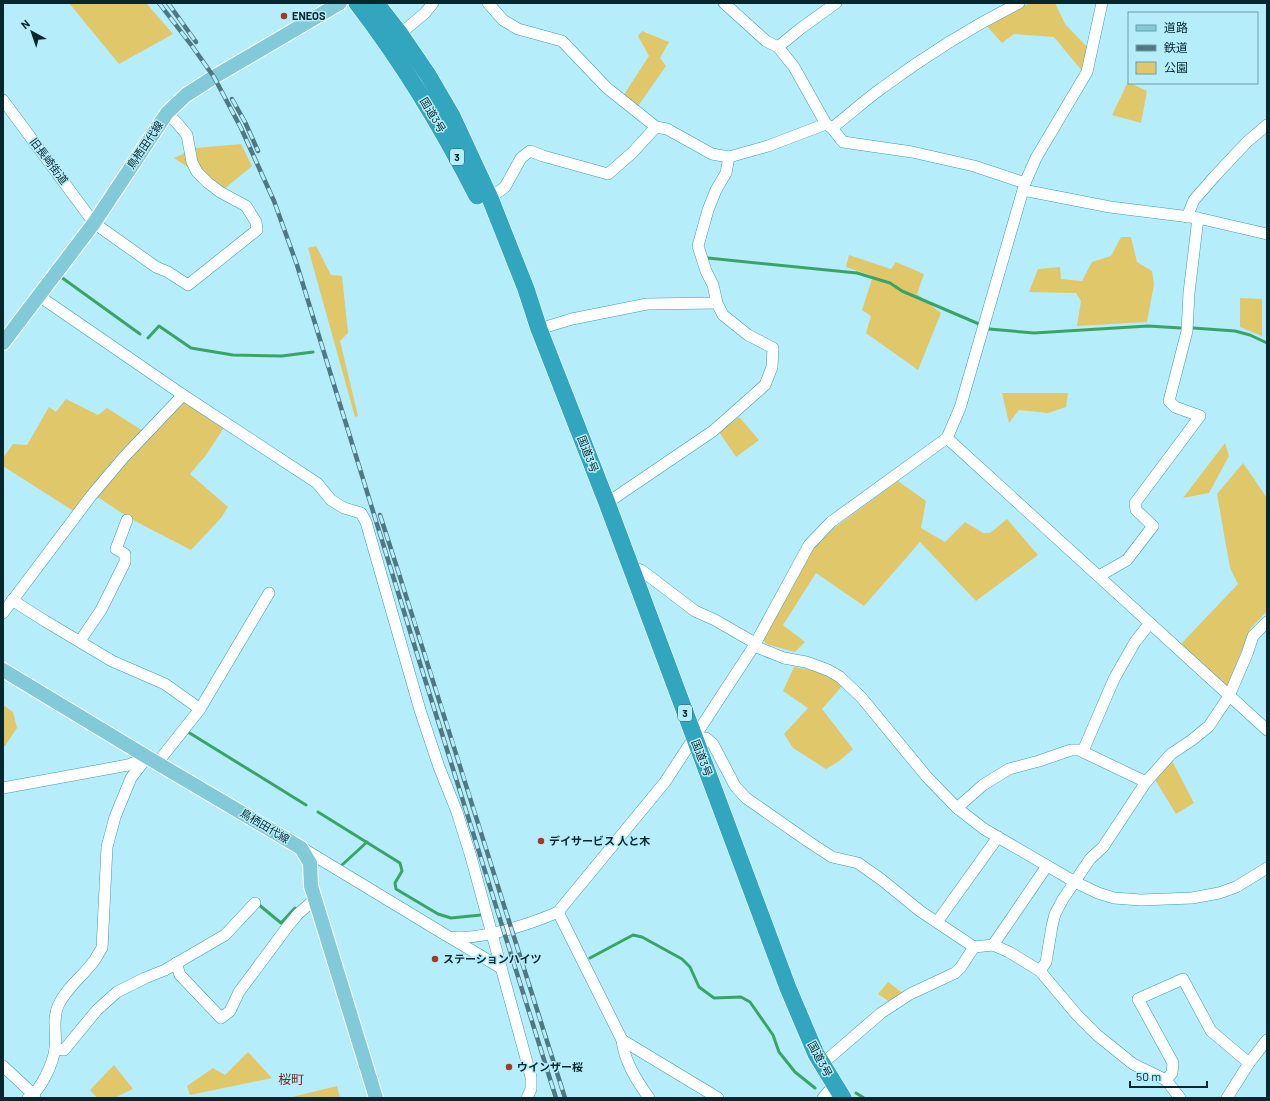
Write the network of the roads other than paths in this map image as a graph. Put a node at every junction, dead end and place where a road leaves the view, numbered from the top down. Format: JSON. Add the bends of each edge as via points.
{"nodes":[{"id":1,"x":340,"y":3,"type":"edge"},
{"id":2,"x":357,"y":3,"type":"edge"},
{"id":3,"x":376,"y":3,"type":"edge"},
{"id":4,"x":433,"y":3,"type":"edge"},
{"id":5,"x":488,"y":3,"type":"edge"},
{"id":6,"x":724,"y":3,"type":"edge"},
{"id":7,"x":836,"y":3,"type":"edge"},
{"id":8,"x":1019,"y":3,"type":"edge"},
{"id":9,"x":1102,"y":3,"type":"edge"},
{"id":10,"x":400,"y":34,"type":"junction"},
{"id":11,"x":778,"y":47,"type":"junction"},
{"id":12,"x":3,"y":100,"type":"edge"},
{"id":13,"x":167,"y":113,"type":"junction"},
{"id":14,"x":1267,"y":125,"type":"edge"},
{"id":15,"x":829,"y":126,"type":"junction"},
{"id":16,"x":656,"y":127,"type":"junction"},
{"id":17,"x":729,"y":157,"type":"junction"},
{"id":18,"x":1024,"y":187,"type":"junction"},
{"id":19,"x":490,"y":198,"type":"junction"},
{"id":20,"x":1192,"y":217,"type":"junction"},
{"id":21,"x":94,"y":222,"type":"junction"},
{"id":22,"x":1267,"y":234,"type":"edge"},
{"id":23,"x":39,"y":296,"type":"junction"},
{"id":24,"x":717,"y":303,"type":"junction"},
{"id":25,"x":538,"y":326,"type":"junction"},
{"id":26,"x":3,"y":343,"type":"edge"},
{"id":27,"x":183,"y":395,"type":"junction"},
{"id":28,"x":947,"y":438,"type":"junction"},
{"id":29,"x":607,"y":503,"type":"junction"},
{"id":30,"x":127,"y":520,"type":"dead end"},
{"id":31,"x":631,"y":567,"type":"junction"},
{"id":32,"x":1099,"y":576,"type":"junction"},
{"id":33,"x":269,"y":593,"type":"dead end"},
{"id":34,"x":12,"y":600,"type":"junction"},
{"id":35,"x":3,"y":613,"type":"edge"},
{"id":36,"x":1267,"y":622,"type":"edge"},
{"id":37,"x":1150,"y":623,"type":"junction"},
{"id":38,"x":80,"y":641,"type":"junction"},
{"id":39,"x":754,"y":644,"type":"junction"},
{"id":40,"x":3,"y":670,"type":"edge"},
{"id":41,"x":1229,"y":696,"type":"junction"},
{"id":42,"x":200,"y":709,"type":"junction"},
{"id":43,"x":1267,"y":730,"type":"edge"},
{"id":44,"x":694,"y":738,"type":"junction"},
{"id":45,"x":1083,"y":752,"type":"junction"},
{"id":46,"x":152,"y":760,"type":"junction"},
{"id":47,"x":1146,"y":782,"type":"junction"},
{"id":48,"x":3,"y":788,"type":"edge"},
{"id":49,"x":957,"y":808,"type":"junction"},
{"id":50,"x":998,"y":837,"type":"junction"},
{"id":51,"x":301,"y":848,"type":"junction"},
{"id":52,"x":1047,"y":866,"type":"junction"},
{"id":53,"x":1267,"y":868,"type":"edge"},
{"id":54,"x":1075,"y":882,"type":"junction"},
{"id":55,"x":315,"y":899,"type":"junction"},
{"id":56,"x":254,"y":903,"type":"dead end"},
{"id":57,"x":558,"y":912,"type":"junction"},
{"id":58,"x":937,"y":922,"type":"junction"},
{"id":59,"x":492,"y":933,"type":"junction"},
{"id":60,"x":449,"y":936,"type":"junction"},
{"id":61,"x":993,"y":945,"type":"junction"},
{"id":62,"x":974,"y":947,"type":"junction"},
{"id":63,"x":176,"y":963,"type":"junction"},
{"id":64,"x":501,"y":968,"type":"junction"},
{"id":65,"x":1040,"y":971,"type":"junction"},
{"id":66,"x":622,"y":1040,"type":"junction"},
{"id":67,"x":1267,"y":1040,"type":"edge"},
{"id":68,"x":55,"y":1049,"type":"junction"},
{"id":69,"x":1249,"y":1063,"type":"junction"},
{"id":70,"x":822,"y":1064,"type":"junction"},
{"id":71,"x":3,"y":1066,"type":"edge"},
{"id":72,"x":1166,"y":1080,"type":"junction"},
{"id":73,"x":833,"y":1094,"type":"edge"},
{"id":74,"x":32,"y":1097,"type":"edge"},
{"id":75,"x":376,"y":1098,"type":"edge"},
{"id":76,"x":527,"y":1098,"type":"edge"},
{"id":77,"x":649,"y":1098,"type":"edge"},
{"id":78,"x":718,"y":1098,"type":"edge"},
{"id":79,"x":1180,"y":1098,"type":"edge"},
{"id":80,"x":1229,"y":1098,"type":"edge"}],
"edges":[{"from":1,"to":13,"type":"main road","name":"鳥栖田代線","via":[[214,77],[186,95]]},
{"from":2,"to":25,"type":"highway","name":"国道3号","number":"3","via":[[386,41],[439,124],[485,211]]},
{"from":3,"to":10,"type":"highway","name":"国道3号","number":"3"},
{"from":4,"to":10,"type":"street"},
{"from":5,"to":16,"type":"street","via":[[503,20],[518,29],[562,41],[607,88]]},
{"from":6,"to":11,"type":"street","via":[[766,41]]},
{"from":7,"to":11,"type":"street"},
{"from":8,"to":15,"type":"street","via":[[948,43]]},
{"from":9,"to":18,"type":"street","via":[[1087,72],[1036,158]]},
{"from":10,"to":19,"type":"highway","name":"国道3号","number":"3","via":[[452,116]]},
{"from":11,"to":15,"type":"street","via":[[794,67]]},
{"from":12,"to":21,"type":"street","name":"旧長崎街道"},
{"from":13,"to":21,"type":"main road","name":"鳥栖田代線"},
{"from":13,"to":21,"type":"street","name":"旧長崎街道","via":[[186,135],[197,172],[220,192],[246,206],[256,222],[257,230],[188,285],[156,267]]},
{"from":14,"to":20,"type":"street","via":[[1247,142],[1194,200]]},
{"from":15,"to":17,"type":"street"},
{"from":15,"to":18,"type":"street","via":[[843,142],[918,153],[974,166]]},
{"from":16,"to":17,"type":"street","via":[[667,129],[712,154]]},
{"from":16,"to":19,"type":"street","via":[[608,174],[530,151],[521,158],[505,187]]},
{"from":17,"to":24,"type":"street","via":[[726,173],[708,210],[698,246]]},
{"from":18,"to":20,"type":"street","via":[[1110,207]]},
{"from":18,"to":28,"type":"street","via":[[960,408]]},
{"from":19,"to":25,"type":"highway","name":"国道3号","number":"3"},
{"from":20,"to":22,"type":"street"},
{"from":20,"to":32,"type":"street","via":[[1187,331],[1169,401],[1175,407],[1200,416],[1135,503],[1136,510],[1153,526],[1127,560]]},
{"from":21,"to":23,"type":"main road","name":"鳥栖田代線"},
{"from":23,"to":26,"type":"main road","name":"鳥栖田代線"},
{"from":23,"to":27,"type":"street"},
{"from":24,"to":25,"type":"street","via":[[647,304]]},
{"from":24,"to":29,"type":"street","via":[[723,315],[748,335],[773,348],[772,367],[765,385],[713,431]]},
{"from":25,"to":29,"type":"highway","name":"国道3号","number":"3"},
{"from":27,"to":34,"type":"street","via":[[91,496]]},
{"from":27,"to":59,"type":"street","via":[[317,483],[331,500],[344,508],[361,513],[366,522],[420,710],[459,819]]},
{"from":28,"to":32,"type":"street"},
{"from":28,"to":39,"type":"street","via":[[831,522],[809,545]]},
{"from":29,"to":31,"type":"highway","name":"国道3号","number":"3"},
{"from":30,"to":38,"type":"street","via":[[116,549],[125,554],[124,562],[101,610]]},
{"from":31,"to":39,"type":"street","via":[[641,570],[695,611]]},
{"from":31,"to":44,"type":"highway","name":"国道3号","number":"3"},
{"from":32,"to":37,"type":"street"},
{"from":33,"to":42,"type":"street"},
{"from":34,"to":35,"type":"street"},
{"from":34,"to":38,"type":"street"},
{"from":36,"to":41,"type":"street","via":[[1253,636]]},
{"from":37,"to":41,"type":"street"},
{"from":37,"to":45,"type":"street","via":[[1135,642],[1114,679]]},
{"from":38,"to":42,"type":"street","via":[[112,661],[165,684]]},
{"from":39,"to":44,"type":"street"},
{"from":39,"to":49,"type":"street","via":[[784,658],[806,662],[840,677],[861,697],[927,777]]},
{"from":40,"to":46,"type":"main road","name":"鳥栖田代線"},
{"from":41,"to":43,"type":"street"},
{"from":41,"to":47,"type":"street","via":[[1208,726],[1171,754]]},
{"from":42,"to":46,"type":"street"},
{"from":44,"to":57,"type":"street","via":[[664,782]]},
{"from":44,"to":58,"type":"street","via":[[706,738],[713,744],[735,786],[765,813],[832,857],[858,863],[920,912]]},
{"from":44,"to":70,"type":"highway","name":"国道3号","number":"3","via":[[788,988]]},
{"from":45,"to":47,"type":"street"},
{"from":45,"to":49,"type":"street","via":[[1071,750],[1009,769],[984,785]]},
{"from":46,"to":48,"type":"street"},
{"from":46,"to":51,"type":"main road","name":"鳥栖田代線"},
{"from":46,"to":68,"type":"street","via":[[131,778],[115,817],[107,848],[102,948],[94,961],[66,991],[58,1007],[54,1016]]},
{"from":47,"to":54,"type":"street","via":[[1103,847],[1090,859]]},
{"from":49,"to":50,"type":"street"},
{"from":50,"to":52,"type":"street"},
{"from":50,"to":58,"type":"street"},
{"from":51,"to":55,"type":"main road","name":"鳥栖田代線","via":[[310,863],[311,886]]},
{"from":51,"to":60,"type":"street"},
{"from":52,"to":54,"type":"street"},
{"from":52,"to":61,"type":"street"},
{"from":53,"to":54,"type":"street","via":[[1236,887],[1192,898],[1114,898]]},
{"from":54,"to":65,"type":"street","via":[[1055,914],[1046,962]]},
{"from":55,"to":63,"type":"street","via":[[288,926],[239,992],[230,1011],[221,1018],[180,975]]},
{"from":55,"to":75,"type":"main road","name":"鳥栖田代線"},
{"from":56,"to":63,"type":"street","via":[[225,935]]},
{"from":57,"to":59,"type":"street","via":[[543,919]]},
{"from":57,"to":66,"type":"street"},
{"from":58,"to":62,"type":"street"},
{"from":59,"to":60,"type":"street","via":[[460,938]]},
{"from":59,"to":64,"type":"street"},
{"from":60,"to":64,"type":"street"},
{"from":61,"to":62,"type":"street"},
{"from":61,"to":65,"type":"street"},
{"from":62,"to":70,"type":"street","via":[[955,973],[910,994],[882,1013]]},
{"from":63,"to":68,"type":"street","via":[[117,992],[96,1010],[64,1050]]},
{"from":64,"to":76,"type":"street","via":[[532,1077],[532,1089]]},
{"from":65,"to":72,"type":"street","via":[[1097,1035],[1133,1064]]},
{"from":66,"to":77,"type":"street","via":[[629,1064]]},
{"from":66,"to":78,"type":"street"},
{"from":67,"to":69,"type":"street"},
{"from":68,"to":74,"type":"street","via":[[44,1079]]},
{"from":69,"to":72,"type":"street","via":[[1211,1031],[1183,979],[1138,1000],[1173,1063],[1172,1073]]},
{"from":69,"to":80,"type":"street"},
{"from":70,"to":73,"type":"highway","name":"国道3号","number":"3"},
{"from":71,"to":74,"type":"street"},
{"from":72,"to":79,"type":"street"}]}
